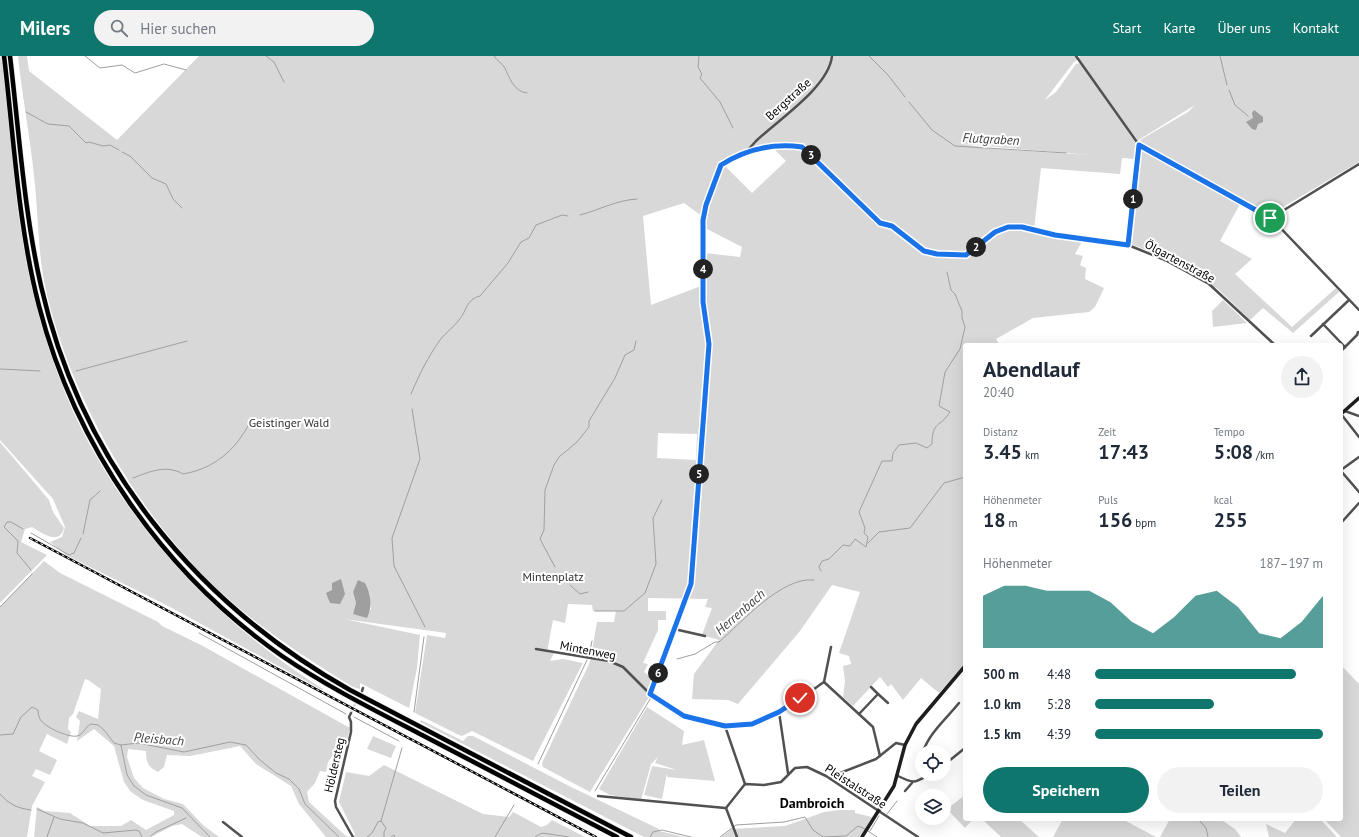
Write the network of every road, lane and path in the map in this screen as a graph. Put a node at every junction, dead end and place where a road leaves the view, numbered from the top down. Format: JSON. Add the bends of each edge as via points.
{"nodes":[{"id":1,"x":4,"y":56,"type":"edge"},
{"id":2,"x":10,"y":56,"type":"edge"},
{"id":3,"x":832,"y":56,"type":"edge"},
{"id":4,"x":1076,"y":56,"type":"edge"},
{"id":5,"x":1139,"y":145,"type":"junction"},
{"id":6,"x":748,"y":150,"type":"junction"},
{"id":7,"x":1359,"y":164,"type":"edge"},
{"id":8,"x":1270,"y":218,"type":"junction"},
{"id":9,"x":1128,"y":245,"type":"junction"},
{"id":10,"x":1349,"y":300,"type":"junction"},
{"id":11,"x":1359,"y":310,"type":"edge"},
{"id":12,"x":1323,"y":324,"type":"junction"},
{"id":13,"x":1358,"y":332,"type":"edge"},
{"id":14,"x":1311,"y":336,"type":"dead end"},
{"id":15,"x":1273,"y":343,"type":"edge"},
{"id":16,"x":1341,"y":343,"type":"edge"},
{"id":17,"x":1345,"y":347,"type":"edge"},
{"id":18,"x":1359,"y":398,"type":"edge"},
{"id":19,"x":1343,"y":412,"type":"edge"},
{"id":20,"x":1343,"y":413,"type":"edge"},
{"id":21,"x":1343,"y":414,"type":"edge"},
{"id":22,"x":1359,"y":416,"type":"edge"},
{"id":23,"x":1359,"y":436,"type":"edge"},
{"id":24,"x":1359,"y":457,"type":"edge"},
{"id":25,"x":1343,"y":469,"type":"edge"},
{"id":26,"x":1343,"y":473,"type":"edge"},
{"id":27,"x":1359,"y":492,"type":"edge"},
{"id":28,"x":1359,"y":502,"type":"edge"},
{"id":29,"x":1343,"y":521,"type":"edge"},
{"id":30,"x":674,"y":629,"type":"junction"},
{"id":31,"x":705,"y":636,"type":"dead end"},
{"id":32,"x":831,"y":647,"type":"dead end"},
{"id":33,"x":536,"y":649,"type":"dead end"},
{"id":34,"x":963,"y":668,"type":"edge"},
{"id":35,"x":824,"y":682,"type":"junction"},
{"id":36,"x":871,"y":687,"type":"dead end"},
{"id":37,"x":650,"y":694,"type":"junction"},
{"id":38,"x":878,"y":694,"type":"junction"},
{"id":39,"x":888,"y":703,"type":"dead end"},
{"id":40,"x":959,"y":703,"type":"dead end"},
{"id":41,"x":779,"y":712,"type":"junction"},
{"id":42,"x":351,"y":713,"type":"tunnel mouth"},
{"id":43,"x":859,"y":714,"type":"junction"},
{"id":44,"x":725,"y":726,"type":"junction"},
{"id":45,"x":906,"y":745,"type":"junction"},
{"id":46,"x":927,"y":745,"type":"edge"},
{"id":47,"x":963,"y":750,"type":"edge"},
{"id":48,"x":880,"y":756,"type":"junction"},
{"id":49,"x":951,"y":760,"type":"edge"},
{"id":50,"x":788,"y":774,"type":"junction"},
{"id":51,"x":898,"y":776,"type":"junction"},
{"id":52,"x":830,"y":778,"type":"junction"},
{"id":53,"x":918,"y":781,"type":"edge"},
{"id":54,"x":912,"y":783,"type":"junction"},
{"id":55,"x":745,"y":784,"type":"junction"},
{"id":56,"x":905,"y":791,"type":"dead end"},
{"id":57,"x":598,"y":796,"type":"dead end"},
{"id":58,"x":726,"y":808,"type":"junction"},
{"id":59,"x":878,"y":811,"type":"junction"},
{"id":60,"x":223,"y":822,"type":"dead end"},
{"id":61,"x":863,"y":835,"type":"edge"},
{"id":62,"x":242,"y":837,"type":"edge"},
{"id":63,"x":353,"y":837,"type":"edge"},
{"id":64,"x":616,"y":837,"type":"edge"},
{"id":65,"x":631,"y":837,"type":"edge"},
{"id":66,"x":737,"y":837,"type":"edge"},
{"id":67,"x":918,"y":837,"type":"edge"}],
"edges":[{"from":1,"to":64,"type":"highway","via":[[28,252],[49,341],[68,390],[92,440],[114,479],[150,531],[185,571],[228,613],[302,669],[371,709]]},
{"from":2,"to":65,"type":"highway","via":[[33,245],[50,321],[88,419],[120,475],[156,526],[185,562],[226,602],[266,636],[305,664]]},
{"from":3,"to":6,"type":"street","name":"Bergstraße","via":[[826,76]]},
{"from":4,"to":5,"type":"street"},
{"from":5,"to":8,"type":"street"},
{"from":5,"to":9,"type":"street"},
{"from":6,"to":9,"type":"street","name":"Ölgartenstraße","via":[[766,146],[802,147],[883,225],[895,228],[930,253],[966,255],[995,232],[1008,227],[1022,227],[1055,235]]},
{"from":6,"to":30,"type":"street","via":[[721,165],[703,220],[703,302],[709,344],[691,584]]},
{"from":7,"to":8,"type":"street"},
{"from":8,"to":10,"type":"street"},
{"from":9,"to":15,"type":"street","name":"Ölgartenstraße","via":[[1165,260],[1209,284]]},
{"from":10,"to":11,"type":"street"},
{"from":10,"to":12,"type":"street"},
{"from":12,"to":14,"type":"street"},
{"from":12,"to":16,"type":"street"},
{"from":13,"to":17,"type":"street"},
{"from":18,"to":19,"type":"street"},
{"from":20,"to":22,"type":"street"},
{"from":21,"to":23,"type":"street"},
{"from":24,"to":25,"type":"street"},
{"from":26,"to":27,"type":"street"},
{"from":28,"to":29,"type":"street"},
{"from":30,"to":31,"type":"street"},
{"from":30,"to":37,"type":"street"},
{"from":32,"to":35,"type":"street"},
{"from":33,"to":37,"type":"street","name":"Mintenweg","via":[[623,666]]},
{"from":34,"to":45,"type":"street","via":[[916,724]]},
{"from":35,"to":41,"type":"street","name":"Mintenweg"},
{"from":35,"to":43,"type":"street"},
{"from":36,"to":38,"type":"street"},
{"from":37,"to":44,"type":"street","name":"Mintenweg","via":[[684,716]]},
{"from":38,"to":39,"type":"street"},
{"from":38,"to":43,"type":"street"},
{"from":40,"to":46,"type":"street"},
{"from":41,"to":44,"type":"street","name":"Mintenweg","via":[[752,724]]},
{"from":41,"to":50,"type":"street"},
{"from":42,"to":63,"type":"street","name":"Höldersteg","via":[[351,732],[335,801]]},
{"from":43,"to":48,"type":"street","via":[[873,727]]},
{"from":44,"to":55,"type":"street"},
{"from":45,"to":48,"type":"street","via":[[896,743]]},
{"from":45,"to":51,"type":"street"},
{"from":47,"to":49,"type":"street"},
{"from":48,"to":52,"type":"street"},
{"from":50,"to":52,"type":"street","name":"Pleistalstraße","via":[[795,768],[807,767]]},
{"from":50,"to":55,"type":"street","name":"Pleistalstraße","via":[[781,782],[764,785]]},
{"from":51,"to":54,"type":"street"},
{"from":51,"to":59,"type":"street","via":[[890,795]]},
{"from":52,"to":59,"type":"street","name":"Pleistalstraße"},
{"from":53,"to":54,"type":"street"},
{"from":54,"to":56,"type":"street"},
{"from":55,"to":58,"type":"street"},
{"from":57,"to":58,"type":"street"},
{"from":58,"to":66,"type":"street"},
{"from":59,"to":61,"type":"street"},
{"from":59,"to":67,"type":"street","name":"Pleistalstraße"},
{"from":60,"to":62,"type":"street"}]}
